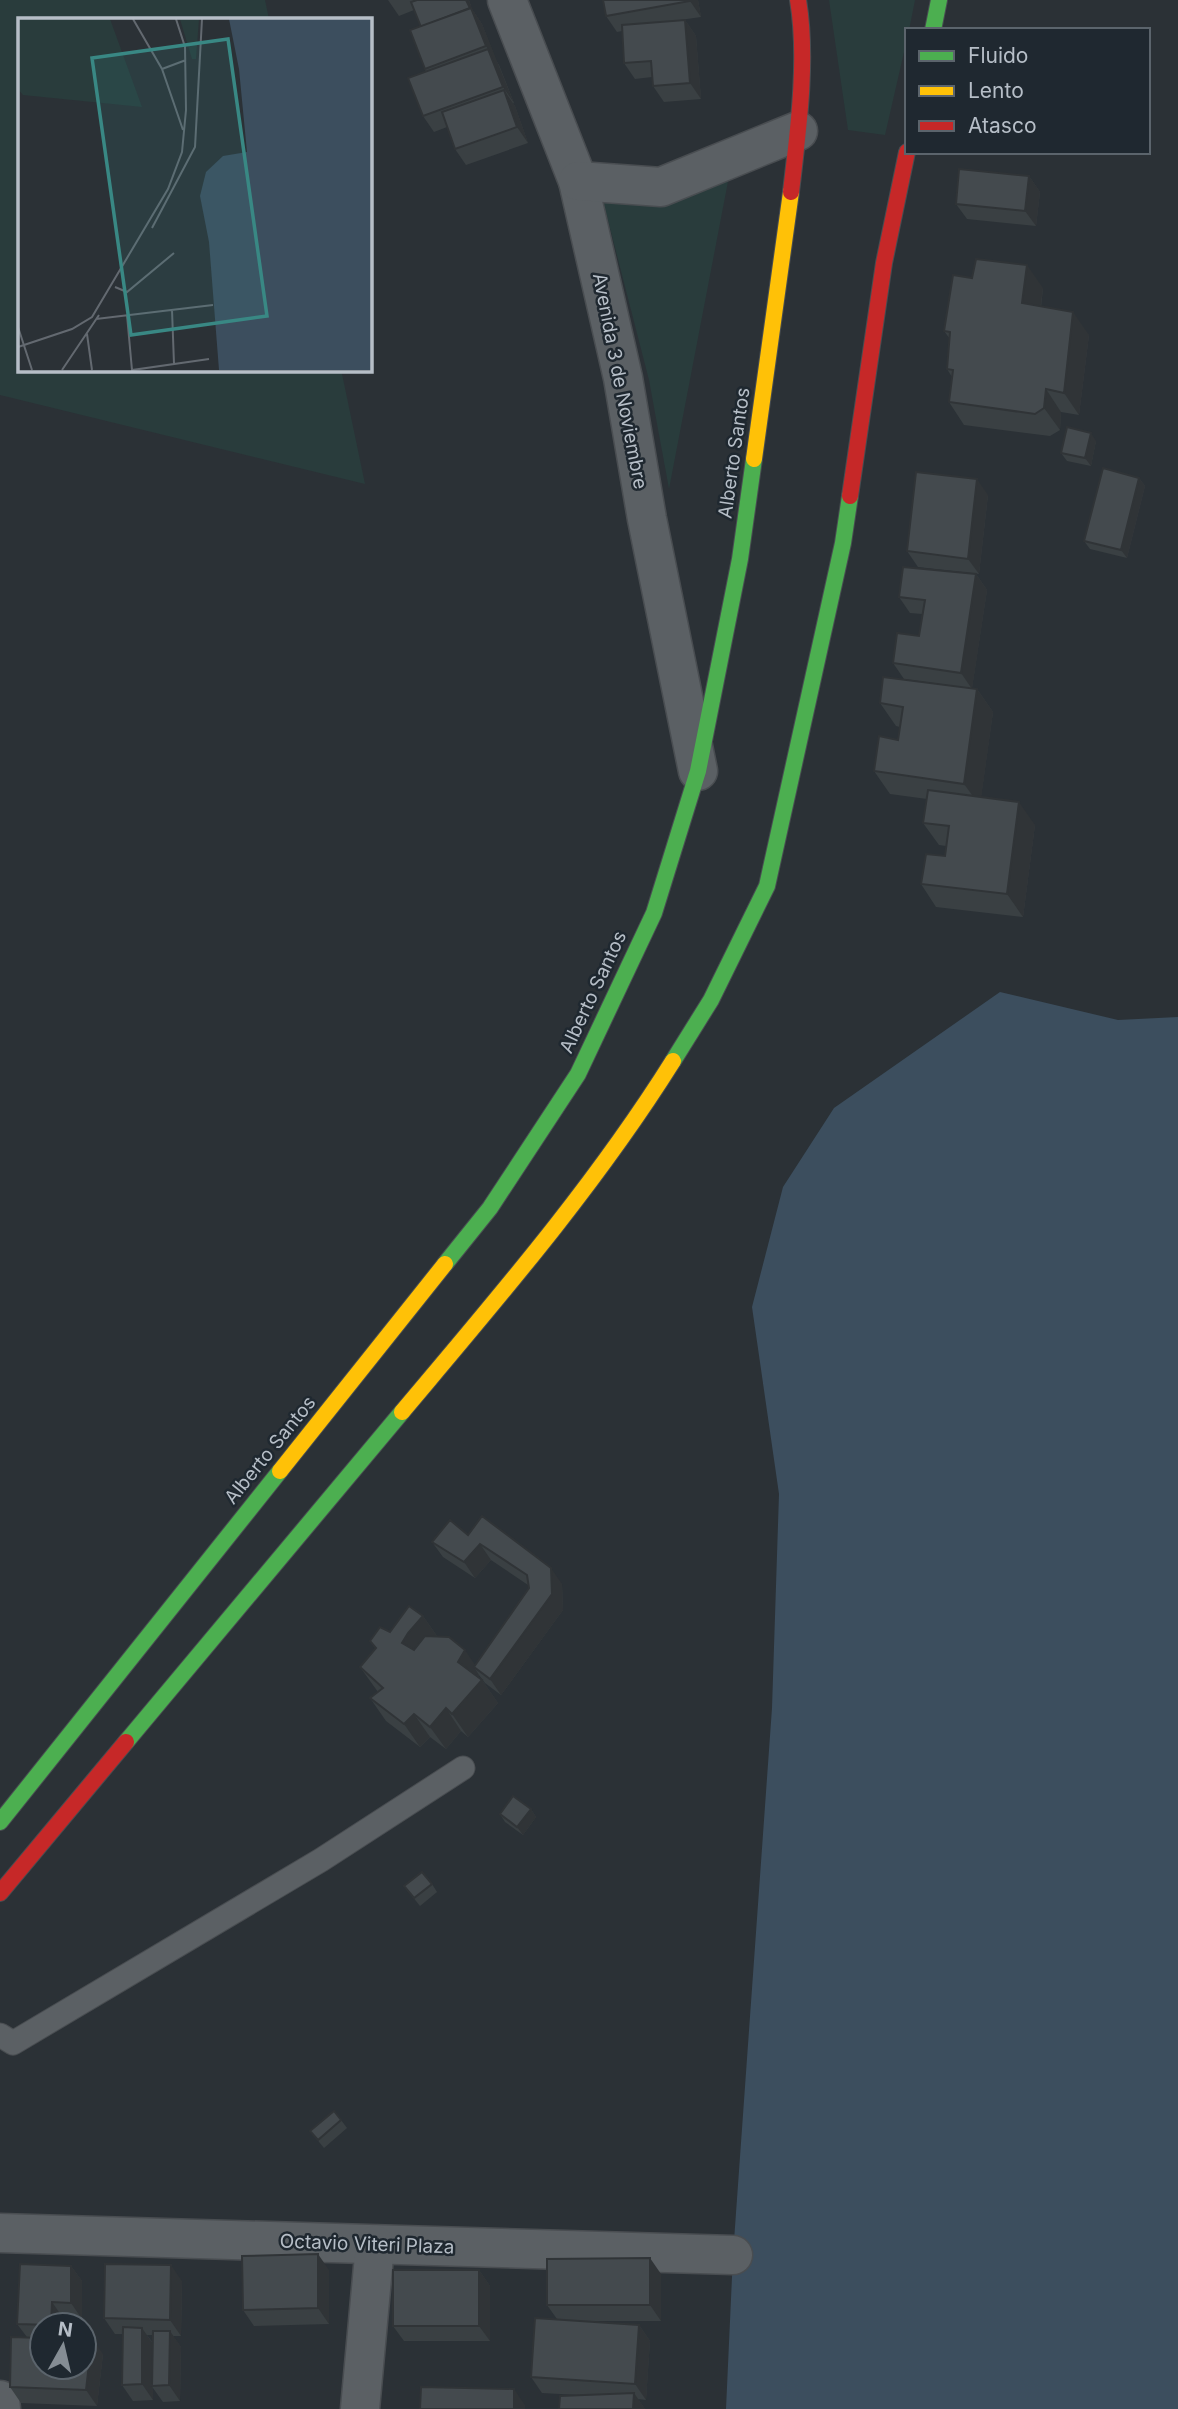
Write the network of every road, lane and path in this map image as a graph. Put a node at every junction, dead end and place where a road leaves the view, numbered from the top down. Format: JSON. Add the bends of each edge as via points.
{"nodes":[{"id":1,"x":507,"y":0,"type":"edge"},
{"id":2,"x":798,"y":0,"type":"edge"},
{"id":3,"x":939,"y":0,"type":"edge"},
{"id":4,"x":933,"y":28,"type":"edge"},
{"id":5,"x":798,"y":131,"type":"junction"},
{"id":6,"x":907,"y":154,"type":"edge"},
{"id":7,"x":578,"y":181,"type":"junction"},
{"id":8,"x":698,"y":772,"type":"junction"},
{"id":9,"x":463,"y":1768,"type":"dead end"},
{"id":10,"x":0,"y":1822,"type":"edge"},
{"id":11,"x":0,"y":1893,"type":"edge"},
{"id":12,"x":0,"y":2035,"type":"edge"},
{"id":13,"x":0,"y":2233,"type":"edge"},
{"id":14,"x":375,"y":2245,"type":"junction"},
{"id":15,"x":733,"y":2255,"type":"dead end"},
{"id":16,"x":0,"y":2400,"type":"edge"},
{"id":17,"x":1,"y":2409,"type":"edge"},
{"id":18,"x":360,"y":2409,"type":"edge"}],
"edges":[{"from":1,"to":7,"type":"street","name":"Avenida 3 de Noviembre"},
{"from":2,"to":5,"type":"highway","name":"Alberto Santos","via":[[802,24]]},
{"from":3,"to":4,"type":"highway"},
{"from":5,"to":7,"type":"street","via":[[661,187]]},
{"from":5,"to":8,"type":"highway","name":"Alberto Santos","via":[[740,559]]},
{"from":6,"to":11,"type":"highway","via":[[884,263],[843,543],[767,886],[711,1000],[649,1099],[534,1255]]},
{"from":7,"to":8,"type":"street","name":"Avenida 3 de Noviembre","via":[[624,378]]},
{"from":8,"to":10,"type":"highway","name":"Alberto Santos","via":[[654,913],[584,1062],[490,1208]]},
{"from":9,"to":12,"type":"lane","via":[[321,1860],[13,2043]]},
{"from":13,"to":14,"type":"street","name":"Octavio Viteri Plaza"},
{"from":14,"to":15,"type":"street","name":"Octavio Viteri Plaza"},
{"from":14,"to":18,"type":"street"},
{"from":16,"to":17,"type":"street"}]}
